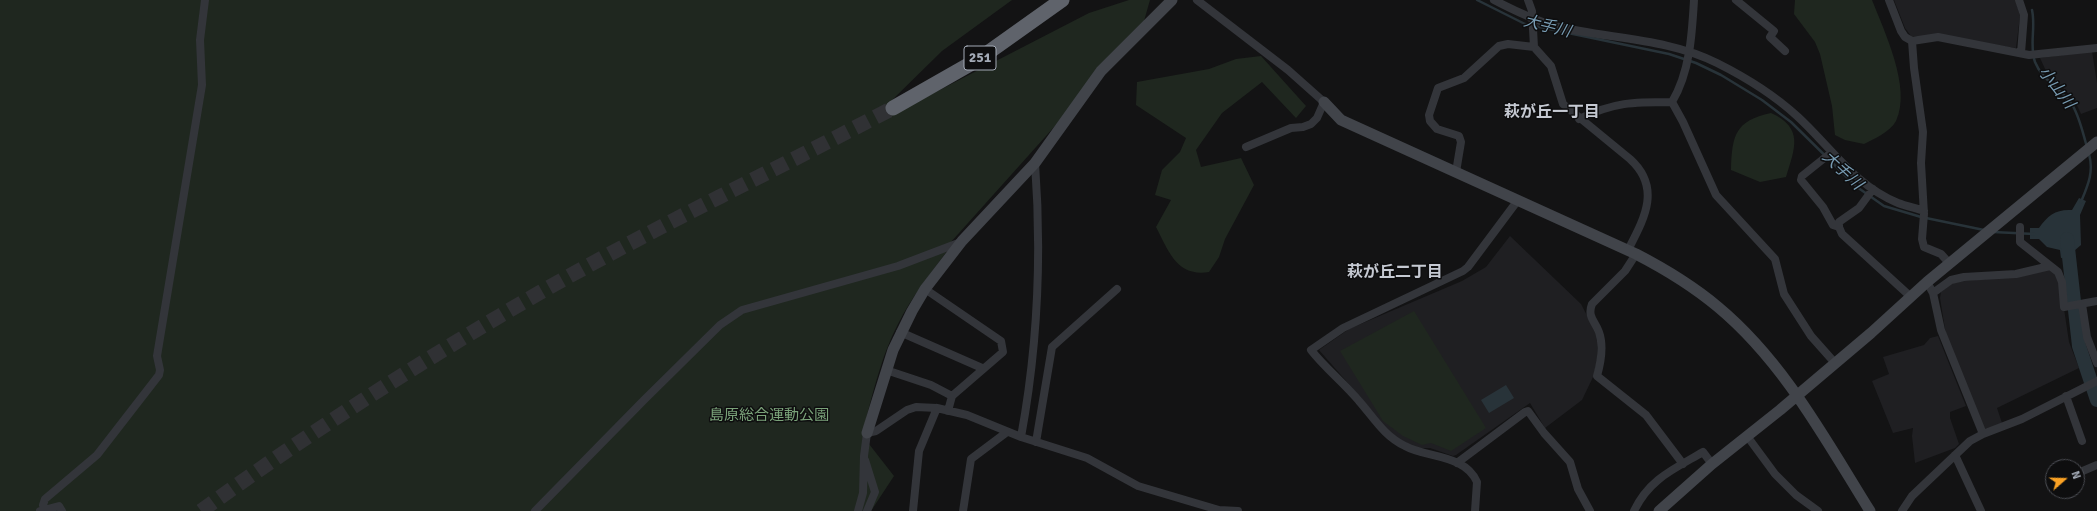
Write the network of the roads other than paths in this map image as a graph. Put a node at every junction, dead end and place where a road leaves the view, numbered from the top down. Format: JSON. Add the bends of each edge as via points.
{"nodes":[{"id":1,"x":205,"y":0,"type":"edge"},
{"id":2,"x":1062,"y":0,"type":"edge"},
{"id":3,"x":1172,"y":0,"type":"edge"},
{"id":4,"x":1197,"y":0,"type":"edge"},
{"id":5,"x":1494,"y":0,"type":"edge"},
{"id":6,"x":1528,"y":0,"type":"edge"},
{"id":7,"x":1694,"y":0,"type":"edge"},
{"id":8,"x":1736,"y":0,"type":"edge"},
{"id":9,"x":1889,"y":0,"type":"edge"},
{"id":10,"x":2019,"y":0,"type":"edge"},
{"id":11,"x":1534,"y":23,"type":"junction"},
{"id":12,"x":1912,"y":41,"type":"junction"},
{"id":13,"x":1534,"y":47,"type":"junction"},
{"id":14,"x":2097,"y":48,"type":"edge"},
{"id":15,"x":1785,"y":51,"type":"dead end"},
{"id":16,"x":1688,"y":53,"type":"junction"},
{"id":17,"x":2021,"y":53,"type":"junction"},
{"id":18,"x":1324,"y":102,"type":"junction"},
{"id":19,"x":1672,"y":102,"type":"junction"},
{"id":20,"x":893,"y":108,"type":"tunnel mouth"},
{"id":21,"x":1579,"y":119,"type":"junction"},
{"id":22,"x":1246,"y":147,"type":"dead end"},
{"id":23,"x":2091,"y":147,"type":"edge"},
{"id":24,"x":1828,"y":156,"type":"junction"},
{"id":25,"x":1035,"y":163,"type":"junction"},
{"id":26,"x":1456,"y":172,"type":"junction"},
{"id":27,"x":1870,"y":194,"type":"junction"},
{"id":28,"x":1518,"y":200,"type":"junction"},
{"id":29,"x":1923,"y":216,"type":"junction"},
{"id":30,"x":1839,"y":227,"type":"junction"},
{"id":31,"x":2020,"y":227,"type":"dead end"},
{"id":32,"x":962,"y":241,"type":"junction"},
{"id":33,"x":1632,"y":252,"type":"junction"},
{"id":34,"x":1949,"y":263,"type":"junction"},
{"id":35,"x":2050,"y":266,"type":"junction"},
{"id":36,"x":1927,"y":282,"type":"junction"},
{"id":37,"x":925,"y":289,"type":"junction"},
{"id":38,"x":1117,"y":289,"type":"dead end"},
{"id":39,"x":1934,"y":293,"type":"junction"},
{"id":40,"x":1911,"y":296,"type":"junction"},
{"id":41,"x":2097,"y":301,"type":"edge"},
{"id":42,"x":2081,"y":305,"type":"junction"},
{"id":43,"x":900,"y":332,"type":"junction"},
{"id":44,"x":1835,"y":363,"type":"junction"},
{"id":45,"x":2097,"y":363,"type":"edge"},
{"id":46,"x":982,"y":368,"type":"junction"},
{"id":47,"x":886,"y":370,"type":"junction"},
{"id":48,"x":2097,"y":380,"type":"edge"},
{"id":49,"x":1797,"y":395,"type":"junction"},
{"id":50,"x":952,"y":396,"type":"junction"},
{"id":51,"x":2066,"y":396,"type":"junction"},
{"id":52,"x":937,"y":408,"type":"junction"},
{"id":53,"x":948,"y":411,"type":"junction"},
{"id":54,"x":1007,"y":432,"type":"junction"},
{"id":55,"x":867,"y":433,"type":"junction"},
{"id":56,"x":1983,"y":434,"type":"junction"},
{"id":57,"x":1747,"y":436,"type":"junction"},
{"id":58,"x":1021,"y":437,"type":"junction"},
{"id":59,"x":2082,"y":441,"type":"dead end"},
{"id":60,"x":1036,"y":442,"type":"junction"},
{"id":61,"x":1955,"y":455,"type":"junction"},
{"id":62,"x":864,"y":456,"type":"junction"},
{"id":63,"x":1458,"y":463,"type":"junction"},
{"id":64,"x":1683,"y":464,"type":"junction"},
{"id":65,"x":1712,"y":464,"type":"junction"},
{"id":66,"x":2097,"y":465,"type":"edge"},
{"id":67,"x":2085,"y":470,"type":"edge"},
{"id":68,"x":42,"y":510,"type":"edge"},
{"id":69,"x":1218,"y":510,"type":"edge"},
{"id":70,"x":62,"y":511,"type":"edge"},
{"id":71,"x":535,"y":511,"type":"edge"},
{"id":72,"x":858,"y":511,"type":"edge"},
{"id":73,"x":867,"y":511,"type":"edge"},
{"id":74,"x":913,"y":511,"type":"edge"},
{"id":75,"x":963,"y":511,"type":"edge"},
{"id":76,"x":1238,"y":511,"type":"edge"},
{"id":77,"x":1475,"y":511,"type":"edge"},
{"id":78,"x":1590,"y":511,"type":"edge"},
{"id":79,"x":1634,"y":511,"type":"edge"},
{"id":80,"x":1659,"y":511,"type":"edge"},
{"id":81,"x":1818,"y":511,"type":"edge"},
{"id":82,"x":1870,"y":511,"type":"edge"},
{"id":83,"x":1902,"y":511,"type":"edge"},
{"id":84,"x":1981,"y":511,"type":"edge"}],
"edges":[{"from":1,"to":68,"type":"street","via":[[200,40],[202,85],[157,356],[159,375],[97,455],[45,499]]},
{"from":2,"to":20,"type":"highway","number":"251","via":[[979,59]]},
{"from":3,"to":25,"type":"street","via":[[1101,72]]},
{"from":4,"to":18,"type":"street","via":[[1288,70]]},
{"from":5,"to":11,"type":"street"},
{"from":6,"to":11,"type":"street"},
{"from":7,"to":16,"type":"street"},
{"from":8,"to":15,"type":"street","via":[[1774,31],[1770,37]]},
{"from":9,"to":12,"type":"street","via":[[1901,31],[1905,38]]},
{"from":10,"to":17,"type":"street","via":[[2024,15]]},
{"from":11,"to":13,"type":"street"},
{"from":11,"to":16,"type":"street"},
{"from":12,"to":17,"type":"street","via":[[1938,38]]},
{"from":12,"to":29,"type":"street","via":[[1923,132]]},
{"from":13,"to":21,"type":"street","via":[[1547,60],[1554,73],[1563,104]]},
{"from":13,"to":26,"type":"street","via":[[1508,44],[1499,46],[1464,78],[1442,86],[1436,91],[1430,121],[1437,129],[1459,136],[1461,142]]},
{"from":14,"to":17,"type":"street","via":[[2039,55]]},
{"from":16,"to":19,"type":"street","via":[[1679,90]]},
{"from":16,"to":24,"type":"street","via":[[1716,63],[1759,87],[1797,116]]},
{"from":18,"to":22,"type":"street","via":[[1317,118],[1311,124],[1291,128]]},
{"from":18,"to":26,"type":"street","via":[[1341,120]]},
{"from":19,"to":21,"type":"street","via":[[1619,104],[1602,108]]},
{"from":19,"to":44,"type":"street","via":[[1716,195],[1775,259],[1784,294],[1811,336]]},
{"from":21,"to":33,"type":"street","via":[[1637,166],[1644,179],[1648,196],[1647,211]]},
{"from":23,"to":34,"type":"street"},
{"from":24,"to":27,"type":"street","via":[[1851,172]]},
{"from":24,"to":30,"type":"street","via":[[1802,176],[1801,180],[1823,207],[1833,226]]},
{"from":25,"to":32,"type":"street"},
{"from":25,"to":58,"type":"street","via":[[1039,223],[1036,325],[1031,383]]},
{"from":26,"to":28,"type":"street"},
{"from":27,"to":29,"type":"street","via":[[1897,202]]},
{"from":27,"to":30,"type":"street","via":[[1859,208],[1839,222]]},
{"from":28,"to":33,"type":"street"},
{"from":28,"to":63,"type":"street","via":[[1463,271],[1343,328],[1311,350],[1360,402],[1382,430],[1398,443],[1414,451],[1434,454]]},
{"from":29,"to":34,"type":"street","via":[[1924,247],[1941,254]]},
{"from":30,"to":40,"type":"street","via":[[1842,234]]},
{"from":31,"to":35,"type":"street","via":[[2020,242]]},
{"from":32,"to":37,"type":"street"},
{"from":32,"to":71,"type":"street","via":[[898,266],[742,310],[720,325]]},
{"from":33,"to":49,"type":"street","via":[[1678,278],[1717,307],[1756,344]]},
{"from":33,"to":64,"type":"street","via":[[1625,271],[1589,310],[1602,343],[1597,376],[1646,415]]},
{"from":34,"to":36,"type":"street"},
{"from":35,"to":39,"type":"street","via":[[2016,274],[1951,280]]},
{"from":35,"to":42,"type":"street","via":[[2058,272],[2062,282],[2064,307]]},
{"from":36,"to":39,"type":"street"},
{"from":36,"to":40,"type":"street"},
{"from":37,"to":43,"type":"street"},
{"from":37,"to":46,"type":"street","via":[[1000,341],[1003,352]]},
{"from":38,"to":60,"type":"street","via":[[1052,348]]},
{"from":39,"to":56,"type":"street","via":[[1941,330]]},
{"from":40,"to":44,"type":"street"},
{"from":41,"to":42,"type":"street"},
{"from":42,"to":45,"type":"street","via":[[2087,337]]},
{"from":43,"to":46,"type":"street"},
{"from":43,"to":47,"type":"street"},
{"from":44,"to":49,"type":"street"},
{"from":46,"to":50,"type":"street"},
{"from":47,"to":50,"type":"street","via":[[931,385]]},
{"from":47,"to":55,"type":"street"},
{"from":48,"to":51,"type":"street"},
{"from":49,"to":57,"type":"street"},
{"from":49,"to":82,"type":"street"},
{"from":50,"to":53,"type":"street"},
{"from":51,"to":56,"type":"street","via":[[2022,419]]},
{"from":51,"to":59,"type":"street"},
{"from":52,"to":53,"type":"street"},
{"from":52,"to":55,"type":"street","via":[[907,410],[876,431]]},
{"from":52,"to":74,"type":"street","via":[[919,451]]},
{"from":53,"to":54,"type":"street"},
{"from":54,"to":58,"type":"street"},
{"from":54,"to":75,"type":"street","via":[[971,459]]},
{"from":55,"to":62,"type":"street"},
{"from":56,"to":61,"type":"street","via":[[1970,441]]},
{"from":57,"to":65,"type":"street"},
{"from":57,"to":81,"type":"street","via":[[1775,474],[1796,495]]},
{"from":58,"to":60,"type":"street"},
{"from":60,"to":69,"type":"street","via":[[1087,458],[1138,486]]},
{"from":61,"to":83,"type":"street","via":[[1912,496]]},
{"from":61,"to":84,"type":"street"},
{"from":62,"to":72,"type":"street","via":[[863,493]]},
{"from":62,"to":73,"type":"street","via":[[875,492]]},
{"from":63,"to":77,"type":"street","via":[[1466,468],[1477,482]]},
{"from":63,"to":78,"type":"street","via":[[1528,412],[1570,462],[1578,489]]},
{"from":64,"to":65,"type":"street","via":[[1703,452]]},
{"from":64,"to":79,"type":"street","via":[[1648,487]]},
{"from":65,"to":80,"type":"street"},
{"from":66,"to":67,"type":"street"},
{"from":68,"to":70,"type":"street","via":[[59,506]]},
{"from":69,"to":76,"type":"street"}]}
